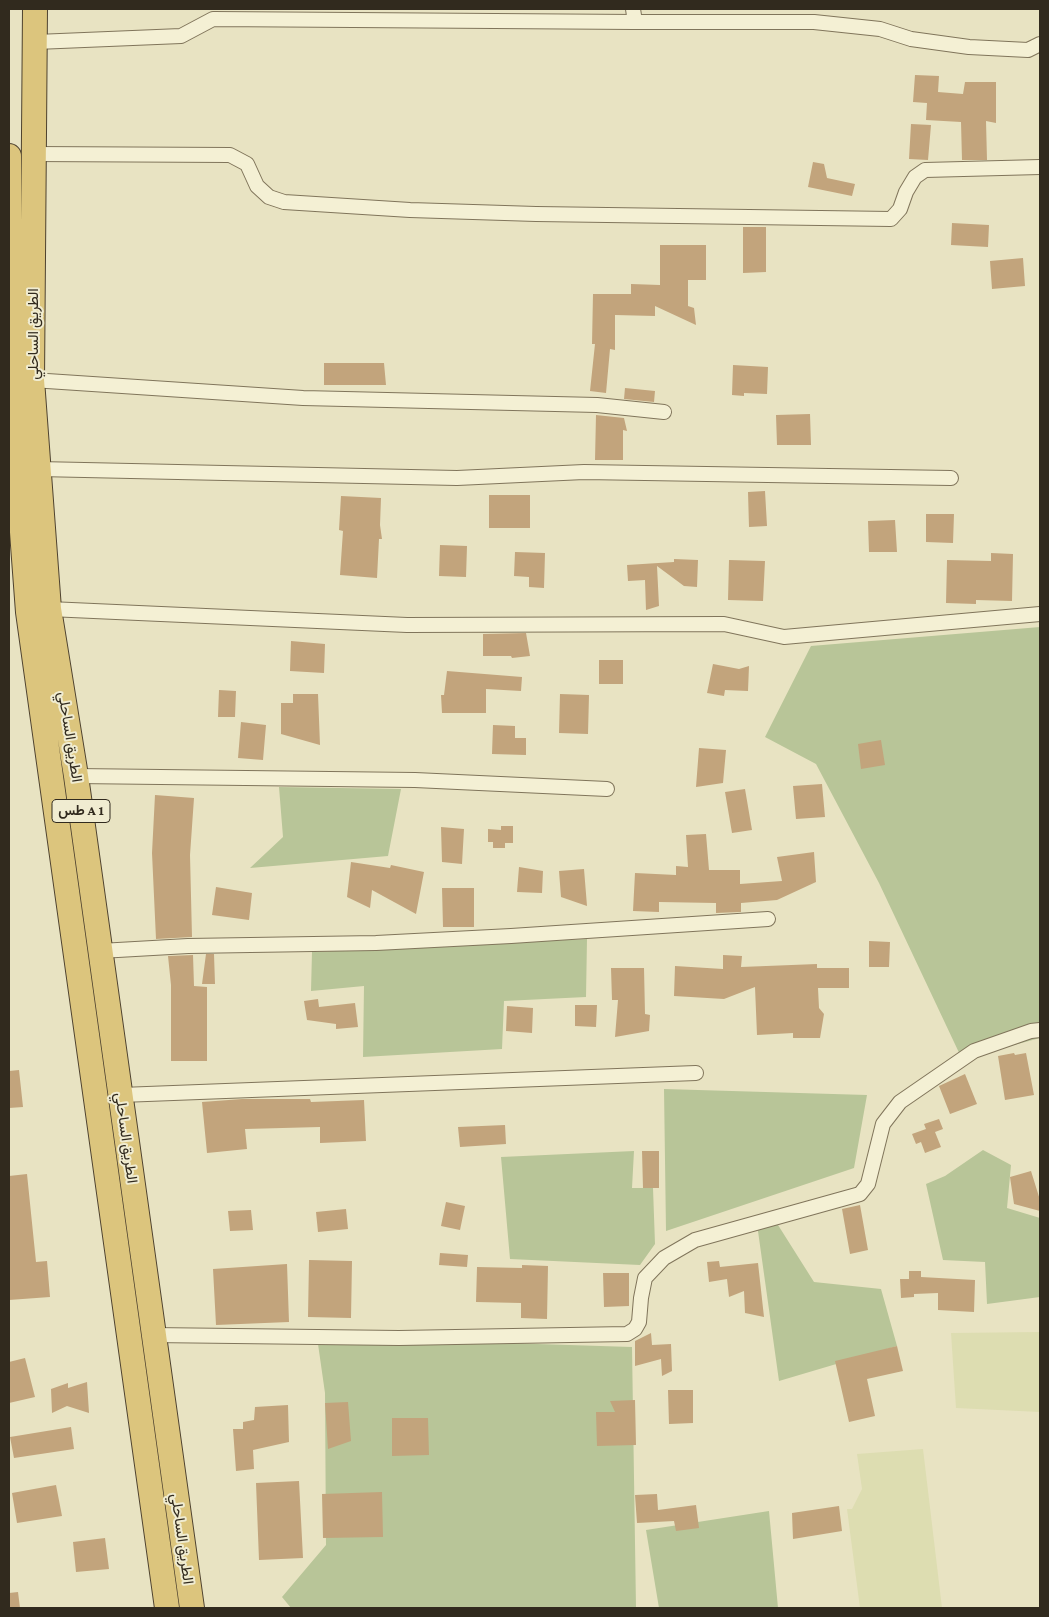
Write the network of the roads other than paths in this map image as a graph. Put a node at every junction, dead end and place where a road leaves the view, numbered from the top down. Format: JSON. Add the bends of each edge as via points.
{"nodes":[{"id":1,"x":35,"y":9,"type":"edge"},
{"id":2,"x":634,"y":16,"type":"edge"},
{"id":3,"x":36,"y":42,"type":"junction"},
{"id":4,"x":1040,"y":44,"type":"edge"},
{"id":5,"x":33,"y":154,"type":"junction"},
{"id":6,"x":9,"y":156,"type":"edge"},
{"id":7,"x":1040,"y":167,"type":"edge"},
{"id":8,"x":32,"y":380,"type":"junction"},
{"id":9,"x":664,"y":412,"type":"dead end"},
{"id":10,"x":38,"y":469,"type":"junction"},
{"id":11,"x":951,"y":478,"type":"dead end"},
{"id":12,"x":49,"y":609,"type":"junction"},
{"id":13,"x":1040,"y":614,"type":"edge"},
{"id":14,"x":76,"y":776,"type":"junction"},
{"id":15,"x":607,"y":789,"type":"dead end"},
{"id":16,"x":768,"y":919,"type":"dead end"},
{"id":17,"x":100,"y":951,"type":"junction"},
{"id":18,"x":1040,"y":1030,"type":"edge"},
{"id":19,"x":696,"y":1073,"type":"dead end"},
{"id":20,"x":121,"y":1095,"type":"junction"},
{"id":21,"x":152,"y":1335,"type":"junction"},
{"id":22,"x":167,"y":1608,"type":"edge"},
{"id":23,"x":192,"y":1608,"type":"edge"}],
"edges":[{"from":1,"to":3,"type":"highway","name":"الطريق الساحلي","number":"طس A 1"},
{"from":2,"to":3,"type":"street","via":[[213,20],[180,36]]},
{"from":2,"to":4,"type":"street","via":[[814,22],[880,29],[911,39],[969,47],[1028,50]]},
{"from":3,"to":5,"type":"highway","name":"الطريق الساحلي","number":"طس A 1"},
{"from":5,"to":7,"type":"street","via":[[230,155],[247,164],[257,186],[269,197],[284,202],[565,215],[891,218],[900,209],[914,177],[925,170]]},
{"from":5,"to":8,"type":"highway","name":"الطريق الساحلي","number":"طس A 1"},
{"from":6,"to":22,"type":"highway","name":"الطريق الساحلي","number":"طس A 1","via":[[10,371],[28,612]]},
{"from":8,"to":9,"type":"street","via":[[303,398],[598,405]]},
{"from":8,"to":10,"type":"highway","name":"الطريق الساحلي","number":"طس A 1"},
{"from":10,"to":11,"type":"street","via":[[458,478],[584,472]]},
{"from":10,"to":12,"type":"highway","name":"الطريق الساحلي","number":"طس A 1"},
{"from":12,"to":13,"type":"street","via":[[407,625],[724,624],[784,637]]},
{"from":12,"to":14,"type":"highway","name":"الطريق الساحلي","number":"طس A 1"},
{"from":14,"to":15,"type":"street","via":[[425,780]]},
{"from":14,"to":17,"type":"highway","name":"الطريق الساحلي","number":"طس A 1"},
{"from":16,"to":17,"type":"street","via":[[482,937]]},
{"from":17,"to":20,"type":"highway","name":"الطريق الساحلي","number":"طس A 1"},
{"from":18,"to":21,"type":"street","via":[[974,1051],[900,1102],[883,1124],[868,1184],[860,1194],[695,1240],[664,1258],[646,1278],[639,1322],[627,1334],[399,1338]]},
{"from":19,"to":20,"type":"street"},
{"from":20,"to":21,"type":"highway","name":"الطريق الساحلي","number":"طس A 1"},
{"from":21,"to":23,"type":"highway","name":"الطريق الساحلي","number":"طس A 1"}]}
